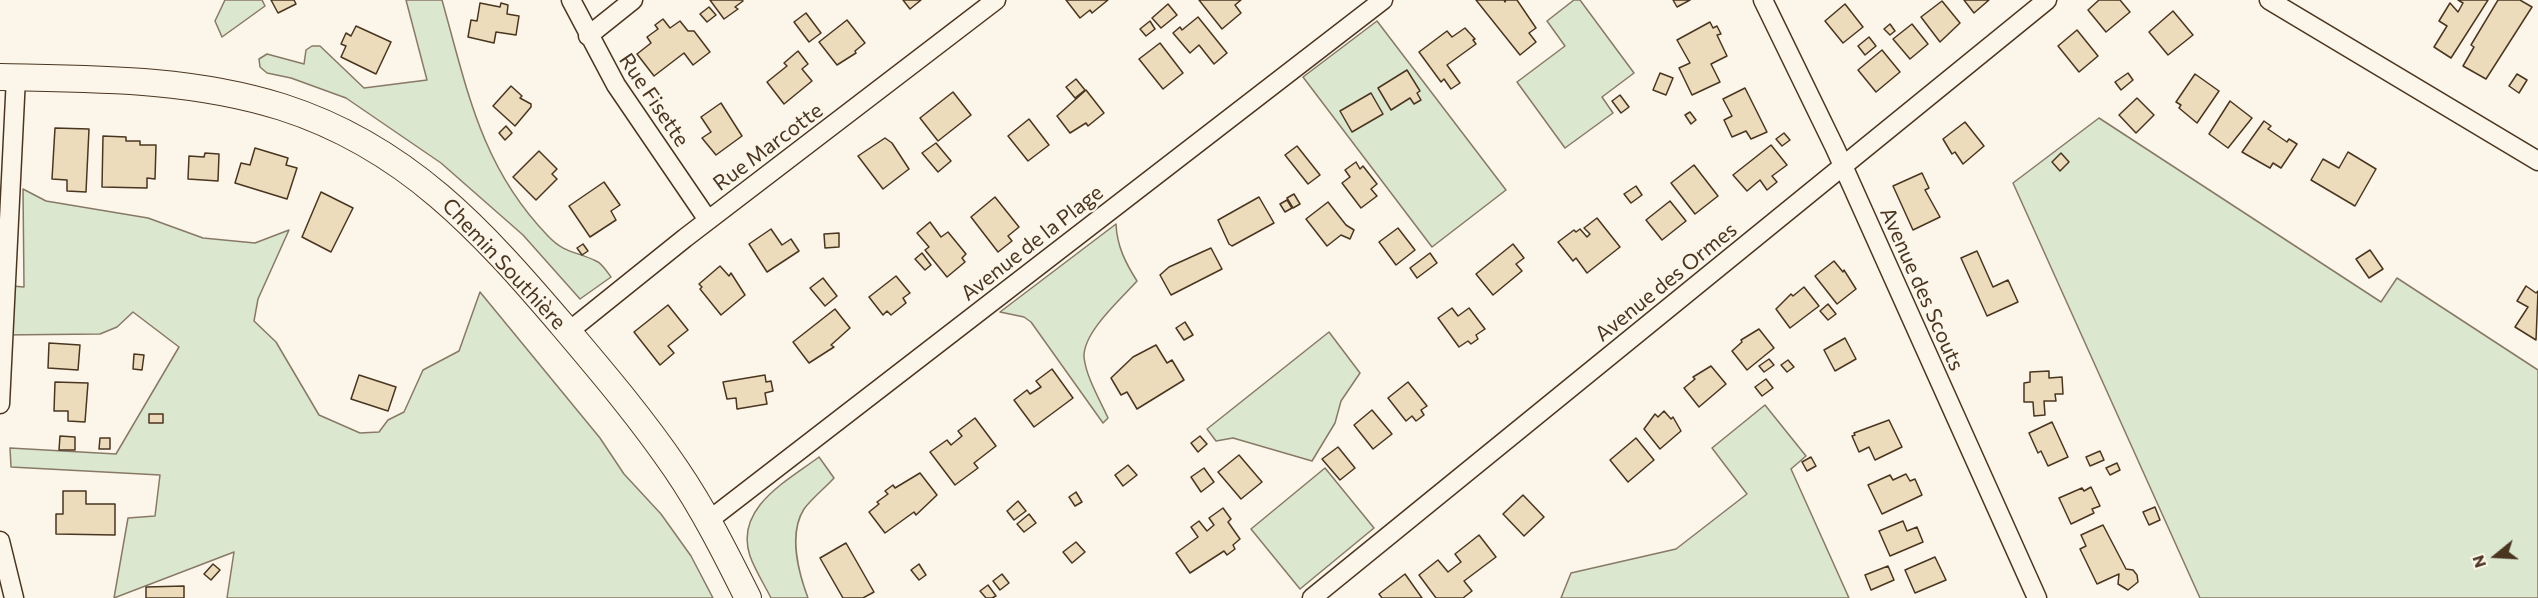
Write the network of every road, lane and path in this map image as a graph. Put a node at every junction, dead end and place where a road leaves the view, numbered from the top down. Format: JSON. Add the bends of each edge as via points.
{"nodes":[{"id":1,"x":571,"y":0,"type":"edge"},
{"id":2,"x":633,"y":0,"type":"edge"},
{"id":3,"x":996,"y":0,"type":"edge"},
{"id":4,"x":1383,"y":0,"type":"edge"},
{"id":5,"x":1763,"y":0,"type":"edge"},
{"id":6,"x":2047,"y":0,"type":"edge"},
{"id":7,"x":2269,"y":0,"type":"edge"},
{"id":8,"x":588,"y":36,"type":"junction"},
{"id":9,"x":8,"y":77,"type":"edge"},
{"id":10,"x":2538,"y":161,"type":"edge"},
{"id":11,"x":1844,"y":168,"type":"junction"},
{"id":12,"x":708,"y":220,"type":"junction"},
{"id":13,"x":568,"y":332,"type":"junction"},
{"id":14,"x":1,"y":371,"type":"edge"},
{"id":15,"x":0,"y":404,"type":"edge"},
{"id":16,"x":708,"y":521,"type":"junction"},
{"id":17,"x":0,"y":541,"type":"edge"},
{"id":18,"x":14,"y":598,"type":"edge"},
{"id":19,"x":748,"y":598,"type":"edge"},
{"id":20,"x":1312,"y":598,"type":"edge"},
{"id":21,"x":2037,"y":598,"type":"edge"}],
"edges":[{"from":1,"to":8,"type":"street","name":"Rue Fisette"},
{"from":2,"to":8,"type":"street"},
{"from":3,"to":12,"type":"street","name":"Rue Marcotte"},
{"from":4,"to":16,"type":"street","name":"Avenue de la Plage"},
{"from":5,"to":11,"type":"street","name":"Avenue des Scouts"},
{"from":6,"to":11,"type":"street","name":"Avenue des Ormes"},
{"from":7,"to":10,"type":"street"},
{"from":8,"to":12,"type":"street","name":"Rue Fisette","via":[[616,85]]},
{"from":9,"to":13,"type":"street","name":"Chemin Southière","via":[[184,85],[252,98],[317,121],[379,152],[436,192],[487,239]]},
{"from":9,"to":14,"type":"street"},
{"from":11,"to":20,"type":"street","name":"Avenue des Ormes"},
{"from":11,"to":21,"type":"street","name":"Avenue des Scouts"},
{"from":12,"to":13,"type":"street","name":"Rue Marcotte"},
{"from":13,"to":16,"type":"street","name":"Chemin Southière","via":[[632,407]]},
{"from":14,"to":15,"type":"street"},
{"from":16,"to":19,"type":"street","name":"Chemin Southière"},
{"from":17,"to":18,"type":"street"}]}
